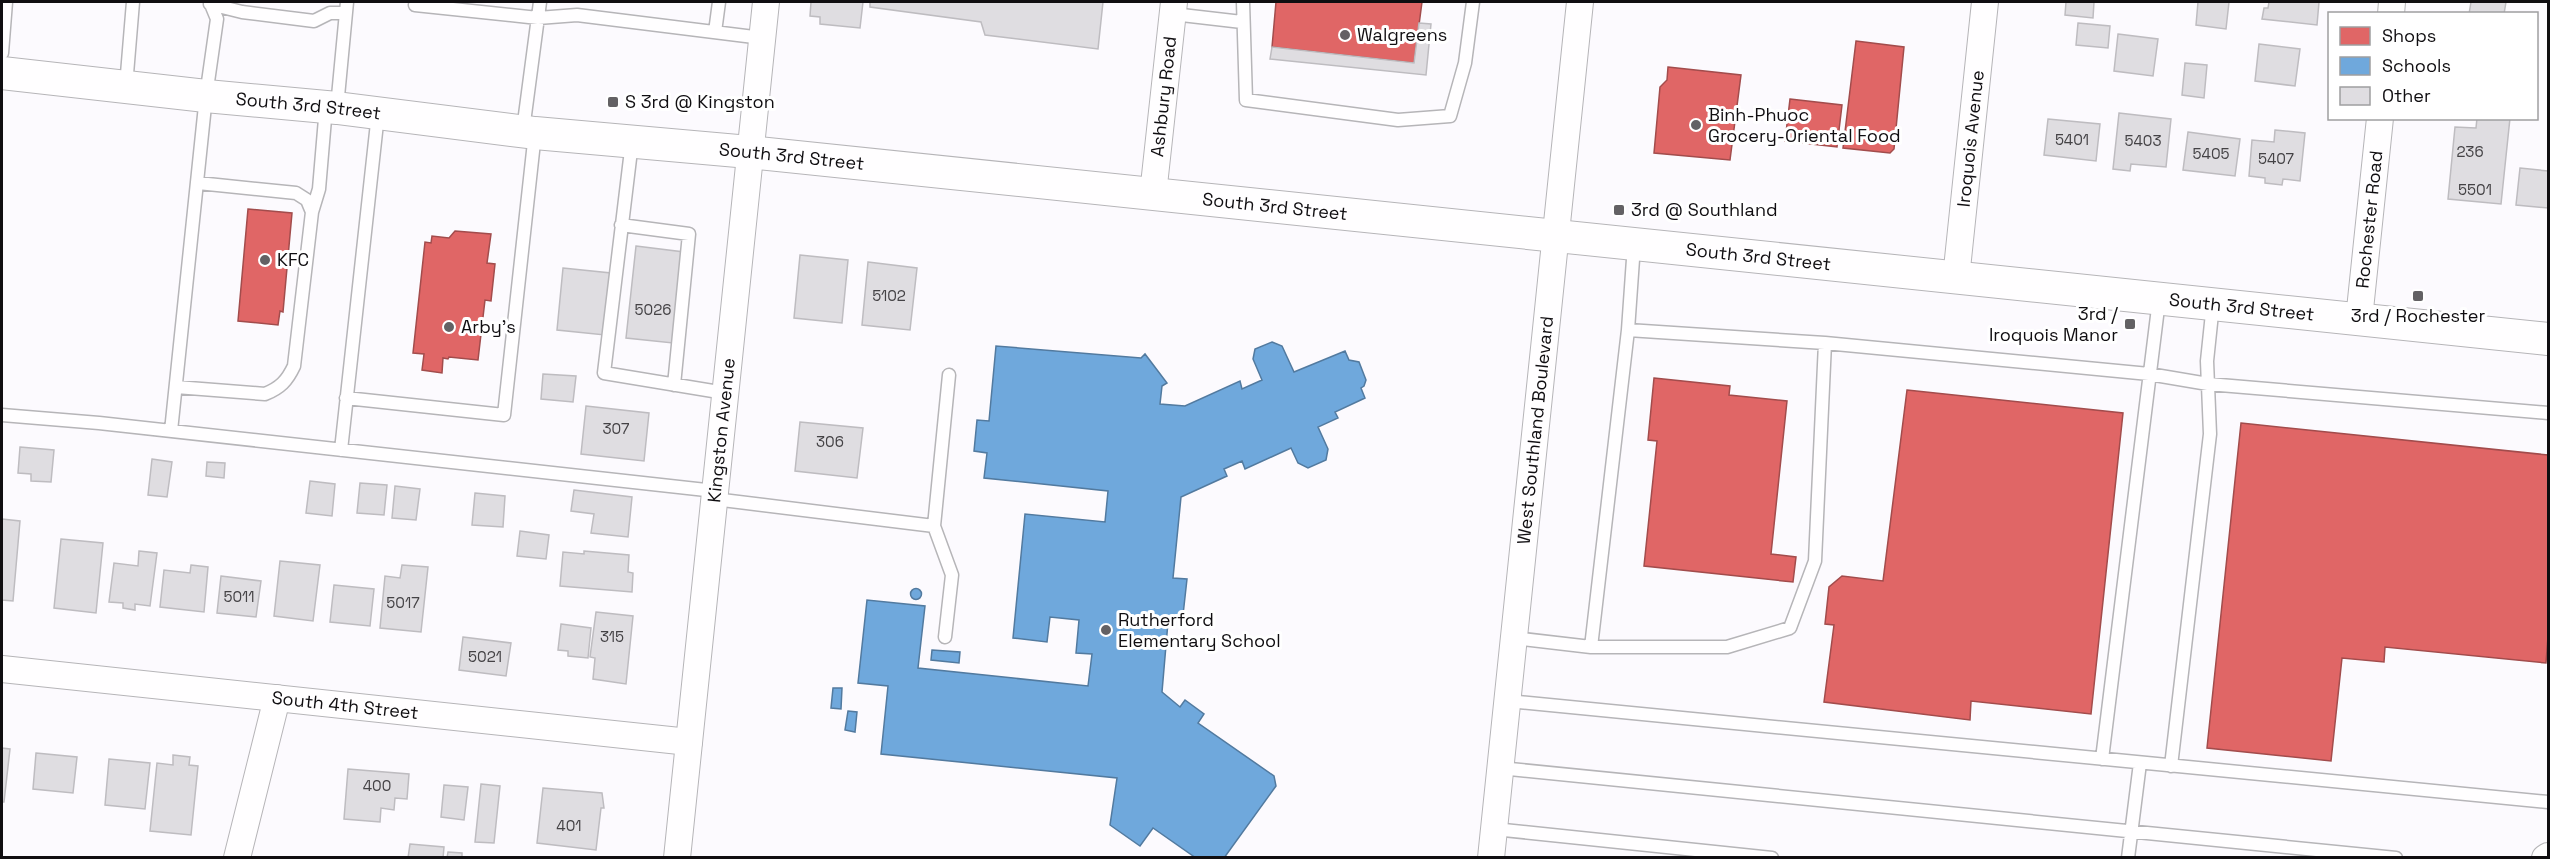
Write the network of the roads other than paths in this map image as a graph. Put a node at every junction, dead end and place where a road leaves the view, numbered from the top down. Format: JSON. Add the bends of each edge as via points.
{"nodes":[{"id":1,"x":6,"y":2,"type":"edge"},
{"id":2,"x":133,"y":2,"type":"edge"},
{"id":3,"x":540,"y":2,"type":"edge"},
{"id":4,"x":719,"y":2,"type":"edge"},
{"id":5,"x":766,"y":2,"type":"edge"},
{"id":6,"x":1243,"y":2,"type":"edge"},
{"id":7,"x":1473,"y":2,"type":"edge"},
{"id":8,"x":1580,"y":2,"type":"edge"},
{"id":9,"x":1985,"y":2,"type":"edge"},
{"id":10,"x":210,"y":3,"type":"edge"},
{"id":11,"x":415,"y":5,"type":"dead end"},
{"id":12,"x":347,"y":7,"type":"edge"},
{"id":13,"x":1174,"y":8,"type":"edge"},
{"id":14,"x":538,"y":18,"type":"junction"},
{"id":15,"x":1242,"y":22,"type":"junction"},
{"id":16,"x":715,"y":32,"type":"junction"},
{"id":17,"x":762,"y":38,"type":"junction"},
{"id":18,"x":2,"y":53,"type":"edge"},
{"id":19,"x":2,"y":73,"type":"edge"},
{"id":20,"x":126,"y":87,"type":"junction"},
{"id":21,"x":206,"y":96,"type":"junction"},
{"id":22,"x":331,"y":108,"type":"junction"},
{"id":23,"x":379,"y":113,"type":"junction"},
{"id":24,"x":2380,"y":120,"type":"edge"},
{"id":25,"x":529,"y":132,"type":"junction"},
{"id":26,"x":632,"y":142,"type":"junction"},
{"id":27,"x":749,"y":152,"type":"junction"},
{"id":28,"x":198,"y":183,"type":"junction"},
{"id":29,"x":1153,"y":194,"type":"junction"},
{"id":30,"x":312,"y":212,"type":"junction"},
{"id":31,"x":621,"y":225,"type":"junction"},
{"id":32,"x":1555,"y":235,"type":"junction"},
{"id":33,"x":1634,"y":243,"type":"junction"},
{"id":34,"x":1956,"y":278,"type":"junction"},
{"id":35,"x":2159,"y":298,"type":"junction"},
{"id":36,"x":2213,"y":304,"type":"junction"},
{"id":37,"x":2359,"y":319,"type":"junction"},
{"id":38,"x":1628,"y":330,"type":"junction"},
{"id":39,"x":2548,"y":339,"type":"edge"},
{"id":40,"x":1825,"y":343,"type":"junction"},
{"id":41,"x":2149,"y":374,"type":"junction"},
{"id":42,"x":949,"y":375,"type":"dead end"},
{"id":43,"x":2208,"y":384,"type":"junction"},
{"id":44,"x":674,"y":385,"type":"junction"},
{"id":45,"x":176,"y":387,"type":"junction"},
{"id":46,"x":725,"y":393,"type":"junction"},
{"id":47,"x":346,"y":398,"type":"junction"},
{"id":48,"x":2548,"y":414,"type":"edge"},
{"id":49,"x":2,"y":416,"type":"edge"},
{"id":50,"x":171,"y":431,"type":"junction"},
{"id":51,"x":341,"y":450,"type":"junction"},
{"id":52,"x":714,"y":495,"type":"junction"},
{"id":53,"x":934,"y":526,"type":"junction"},
{"id":54,"x":945,"y":637,"type":"dead end"},
{"id":55,"x":1514,"y":638,"type":"junction"},
{"id":56,"x":1591,"y":647,"type":"junction"},
{"id":57,"x":2,"y":669,"type":"edge"},
{"id":58,"x":277,"y":698,"type":"junction"},
{"id":59,"x":1508,"y":701,"type":"junction"},
{"id":60,"x":689,"y":742,"type":"junction"},
{"id":61,"x":2102,"y":759,"type":"junction"},
{"id":62,"x":2140,"y":763,"type":"junction"},
{"id":63,"x":2171,"y":766,"type":"junction"},
{"id":64,"x":1500,"y":768,"type":"junction"},
{"id":65,"x":2548,"y":802,"type":"edge"},
{"id":66,"x":1494,"y":829,"type":"junction"},
{"id":67,"x":2131,"y":831,"type":"junction"},
{"id":68,"x":237,"y":858,"type":"edge"},
{"id":69,"x":677,"y":858,"type":"edge"},
{"id":70,"x":1491,"y":858,"type":"edge"},
{"id":71,"x":1772,"y":858,"type":"edge"},
{"id":72,"x":2128,"y":858,"type":"edge"},
{"id":73,"x":2396,"y":858,"type":"edge"}],
"edges":[{"from":1,"to":18,"type":"lane"},
{"from":2,"to":20,"type":"lane"},
{"from":3,"to":14,"type":"lane"},
{"from":4,"to":16,"type":"lane"},
{"from":5,"to":17,"type":"street","name":"Kingston Avenue"},
{"from":6,"to":15,"type":"lane"},
{"from":7,"to":15,"type":"lane","via":[[1466,63],[1450,116],[1398,120],[1246,100]]},
{"from":8,"to":32,"type":"street","name":"West Southland Boulevard"},
{"from":9,"to":34,"type":"street","name":"Iroquois Avenue"},
{"from":10,"to":12,"type":"lane","via":[[242,12],[314,21]]},
{"from":10,"to":21,"type":"lane","via":[[217,19]]},
{"from":11,"to":14,"type":"lane"},
{"from":12,"to":22,"type":"lane"},
{"from":13,"to":15,"type":"lane"},
{"from":13,"to":29,"type":"street","name":"Ashbury Road"},
{"from":14,"to":16,"type":"lane","via":[[577,15]]},
{"from":14,"to":25,"type":"lane"},
{"from":16,"to":17,"type":"lane"},
{"from":17,"to":27,"type":"street","name":"Kingston Avenue"},
{"from":19,"to":20,"type":"street","name":"South 3rd Street"},
{"from":20,"to":21,"type":"street","name":"South 3rd Street"},
{"from":21,"to":22,"type":"street","name":"South 3rd Street"},
{"from":21,"to":28,"type":"lane"},
{"from":22,"to":23,"type":"street","name":"South 3rd Street"},
{"from":22,"to":30,"type":"lane"},
{"from":23,"to":25,"type":"street","name":"South 3rd Street"},
{"from":23,"to":47,"type":"lane"},
{"from":24,"to":37,"type":"street","name":"Rochester Road"},
{"from":25,"to":26,"type":"street","name":"South 3rd Street"},
{"from":25,"to":47,"type":"lane","via":[[504,415]]},
{"from":26,"to":27,"type":"street","name":"South 3rd Street"},
{"from":26,"to":31,"type":"lane"},
{"from":27,"to":29,"type":"street","name":"South 3rd Street"},
{"from":27,"to":46,"type":"street","name":"Kingston Avenue"},
{"from":28,"to":30,"type":"lane","via":[[296,193],[307,200]]},
{"from":28,"to":45,"type":"lane"},
{"from":29,"to":32,"type":"street","name":"South 3rd Street"},
{"from":30,"to":45,"type":"lane","via":[[294,366],[288,378],[265,394]]},
{"from":31,"to":44,"type":"lane","via":[[604,373]]},
{"from":31,"to":44,"type":"lane","via":[[689,234]]},
{"from":32,"to":33,"type":"street","name":"South 3rd Street"},
{"from":32,"to":55,"type":"street","name":"West Southland Boulevard"},
{"from":33,"to":34,"type":"street","name":"South 3rd Street"},
{"from":33,"to":38,"type":"lane"},
{"from":34,"to":35,"type":"street","name":"South 3rd Street"},
{"from":35,"to":36,"type":"street","name":"South 3rd Street"},
{"from":35,"to":41,"type":"lane"},
{"from":36,"to":37,"type":"street","name":"South 3rd Street"},
{"from":36,"to":43,"type":"lane"},
{"from":37,"to":39,"type":"street","name":"South 3rd Street"},
{"from":38,"to":40,"type":"lane"},
{"from":38,"to":56,"type":"lane"},
{"from":40,"to":41,"type":"lane"},
{"from":40,"to":56,"type":"lane","via":[[1815,561],[1790,628],[1727,647]]},
{"from":41,"to":43,"type":"lane"},
{"from":41,"to":61,"type":"lane"},
{"from":42,"to":53,"type":"lane"},
{"from":43,"to":48,"type":"lane"},
{"from":43,"to":63,"type":"lane","via":[[2210,434]]},
{"from":44,"to":46,"type":"lane"},
{"from":45,"to":50,"type":"lane"},
{"from":46,"to":52,"type":"street","name":"Kingston Avenue"},
{"from":47,"to":51,"type":"lane"},
{"from":49,"to":50,"type":"lane"},
{"from":50,"to":51,"type":"lane"},
{"from":51,"to":52,"type":"lane"},
{"from":52,"to":53,"type":"lane"},
{"from":52,"to":60,"type":"street","name":"Kingston Avenue"},
{"from":53,"to":54,"type":"lane","via":[[952,575]]},
{"from":55,"to":56,"type":"lane"},
{"from":55,"to":59,"type":"street","name":"West Southland Boulevard"},
{"from":57,"to":58,"type":"street","name":"South 4th Street"},
{"from":58,"to":60,"type":"street","name":"South 4th Street"},
{"from":58,"to":68,"type":"street"},
{"from":59,"to":61,"type":"lane"},
{"from":59,"to":64,"type":"street","name":"West Southland Boulevard"},
{"from":60,"to":69,"type":"street","name":"Kingston Avenue"},
{"from":61,"to":62,"type":"lane"},
{"from":62,"to":63,"type":"lane"},
{"from":62,"to":67,"type":"lane"},
{"from":63,"to":65,"type":"lane"},
{"from":64,"to":66,"type":"street","name":"West Southland Boulevard"},
{"from":64,"to":67,"type":"lane"},
{"from":66,"to":70,"type":"street","name":"West Southland Boulevard"},
{"from":66,"to":71,"type":"lane"},
{"from":67,"to":72,"type":"lane"},
{"from":67,"to":73,"type":"lane"}]}
